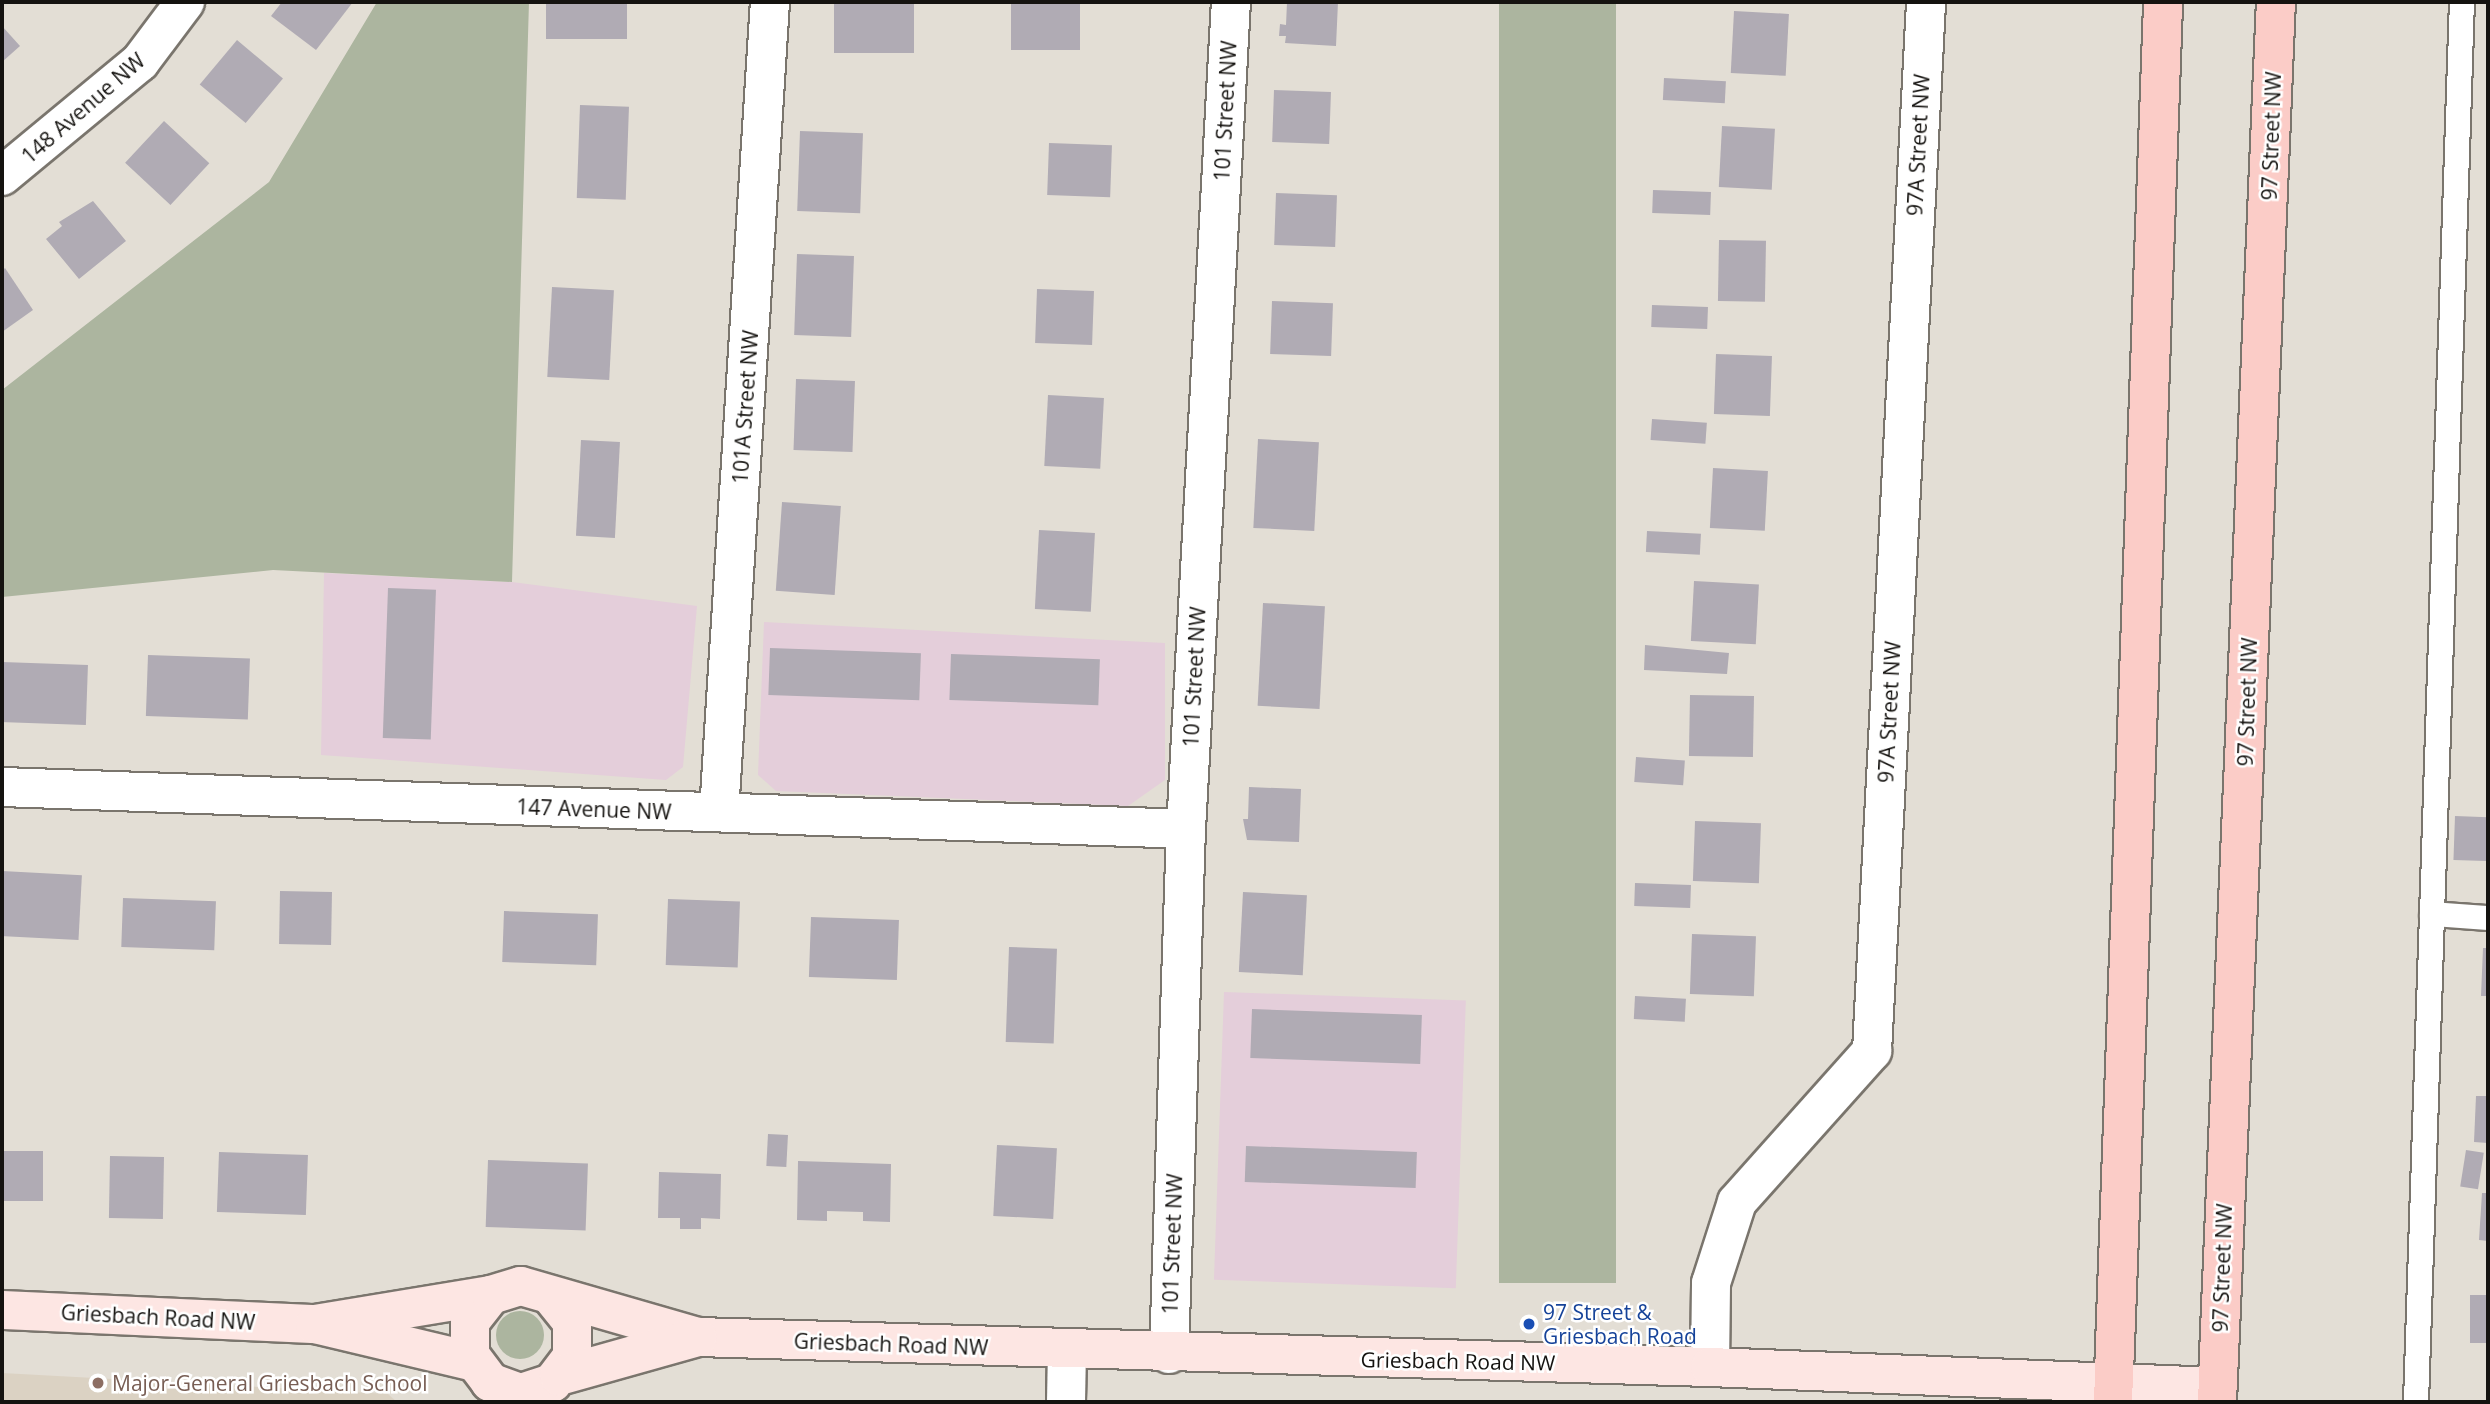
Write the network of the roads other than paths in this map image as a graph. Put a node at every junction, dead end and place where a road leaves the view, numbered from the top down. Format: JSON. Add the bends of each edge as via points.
{"nodes":[{"id":1,"x":185,"y":2,"type":"edge"},
{"id":2,"x":770,"y":2,"type":"edge"},
{"id":3,"x":1231,"y":2,"type":"edge"},
{"id":4,"x":1926,"y":2,"type":"edge"},
{"id":5,"x":2163,"y":2,"type":"edge"},
{"id":6,"x":2276,"y":2,"type":"edge"},
{"id":7,"x":2462,"y":2,"type":"edge"},
{"id":8,"x":2,"y":176,"type":"edge"},
{"id":9,"x":2,"y":787,"type":"edge"},
{"id":10,"x":719,"y":813,"type":"junction"},
{"id":11,"x":1186,"y":829,"type":"junction"},
{"id":12,"x":2431,"y":914,"type":"junction"},
{"id":13,"x":2488,"y":918,"type":"edge"},
{"id":14,"x":491,"y":1296,"type":"junction"},
{"id":15,"x":551,"y":1296,"type":"junction"},
{"id":16,"x":2,"y":1310,"type":"edge"},
{"id":17,"x":315,"y":1324,"type":"junction"},
{"id":18,"x":698,"y":1337,"type":"junction"},
{"id":19,"x":1067,"y":1351,"type":"junction"},
{"id":20,"x":1168,"y":1353,"type":"junction"},
{"id":21,"x":1710,"y":1367,"type":"junction"},
{"id":22,"x":482,"y":1380,"type":"edge"},
{"id":23,"x":548,"y":1389,"type":"edge"},
{"id":24,"x":2113,"y":1393,"type":"edge"},
{"id":25,"x":2217,"y":1395,"type":"edge"},
{"id":26,"x":1066,"y":1402,"type":"edge"},
{"id":27,"x":2416,"y":1402,"type":"edge"}],
"edges":[{"from":1,"to":8,"type":"street","name":"148 Avenue NW","via":[[140,62]]},
{"from":2,"to":10,"type":"street","name":"101A Street NW"},
{"from":3,"to":11,"type":"street","name":"101 Street NW"},
{"from":4,"to":21,"type":"street","name":"97A Street NW","via":[[1872,1051],[1737,1202],[1711,1283]]},
{"from":5,"to":24,"type":"main road"},
{"from":6,"to":25,"type":"main road","name":"97 Street NW"},
{"from":7,"to":12,"type":"lane"},
{"from":9,"to":10,"type":"street","name":"147 Avenue NW"},
{"from":10,"to":11,"type":"street","name":"147 Avenue NW"},
{"from":11,"to":20,"type":"street","name":"101 Street NW"},
{"from":12,"to":13,"type":"lane"},
{"from":12,"to":27,"type":"lane"},
{"from":14,"to":15,"type":"street","name":"Griesbach Road NW","via":[[521,1286]]},
{"from":14,"to":17,"type":"street","name":"Griesbach Road NW"},
{"from":14,"to":22,"type":"street","via":[[470,1322],[468,1339]]},
{"from":15,"to":18,"type":"street","name":"Griesbach Road NW"},
{"from":15,"to":23,"type":"street","via":[[564,1307],[575,1339],[572,1356]]},
{"from":16,"to":17,"type":"street","name":"Griesbach Road NW"},
{"from":17,"to":22,"type":"street","name":"Griesbach Road NW"},
{"from":18,"to":19,"type":"street","name":"Griesbach Road NW"},
{"from":18,"to":23,"type":"street","name":"Griesbach Road NW"},
{"from":19,"to":20,"type":"street","name":"Griesbach Road NW"},
{"from":19,"to":26,"type":"street"},
{"from":20,"to":21,"type":"street","name":"Griesbach Road NW"},
{"from":21,"to":24,"type":"street","name":"Griesbach Road NW"},
{"from":22,"to":23,"type":"street","name":"Griesbach Road NW","via":[[521,1393]]},
{"from":24,"to":25,"type":"street","name":"Griesbach Road NW"}]}
